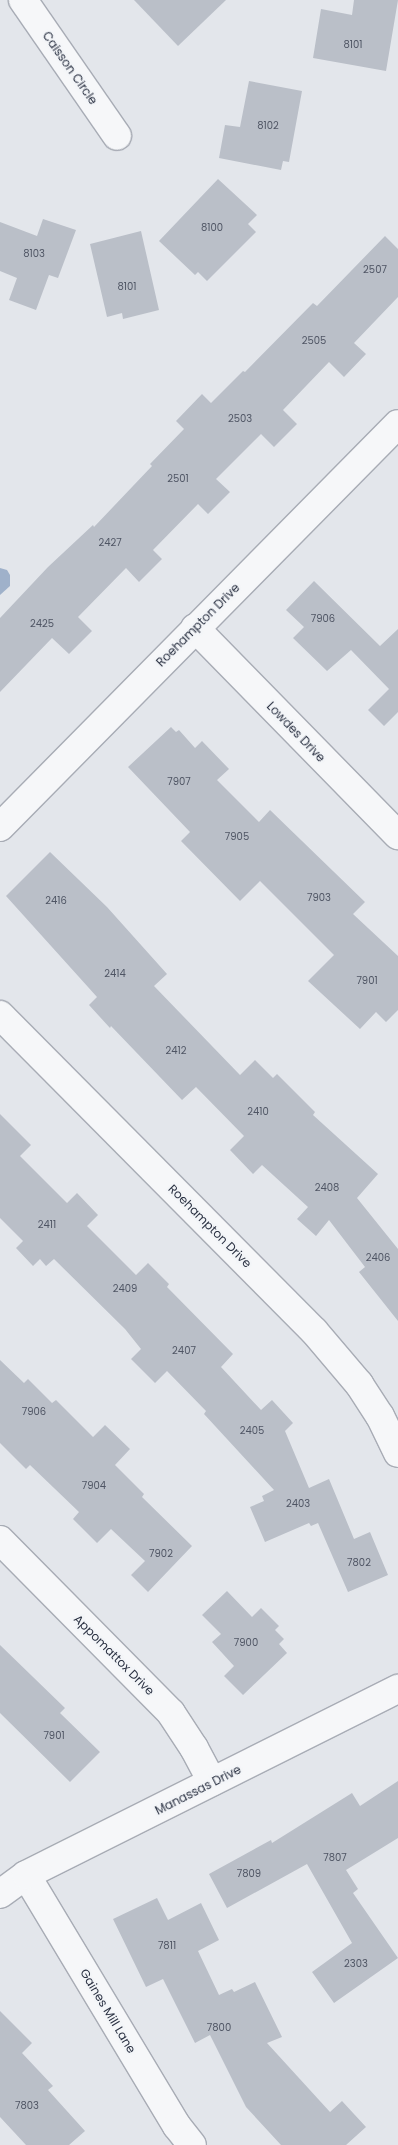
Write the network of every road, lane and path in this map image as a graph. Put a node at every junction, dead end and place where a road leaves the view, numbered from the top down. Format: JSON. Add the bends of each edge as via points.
{"nodes":[{"id":1,"x":23,"y":0,"type":"edge"},
{"id":2,"x":117,"y":136,"type":"dead end"},
{"id":3,"x":398,"y":424,"type":"edge"},
{"id":4,"x":195,"y":628,"type":"junction"},
{"id":5,"x":0,"y":827,"type":"edge"},
{"id":6,"x":398,"y":835,"type":"edge"},
{"id":7,"x":0,"y":1015,"type":"edge"},
{"id":8,"x":398,"y":1453,"type":"edge"},
{"id":9,"x":0,"y":1540,"type":"edge"},
{"id":10,"x":398,"y":1689,"type":"edge"},
{"id":11,"x":212,"y":1782,"type":"junction"},
{"id":12,"x":26,"y":1875,"type":"junction"},
{"id":13,"x":0,"y":1894,"type":"edge"},
{"id":14,"x":192,"y":2145,"type":"edge"}],
"edges":[{"from":1,"to":2,"type":"street","name":"Caisson Circle"},
{"from":3,"to":4,"type":"street","name":"Roehampton Drive"},
{"from":4,"to":5,"type":"street","name":"Roehampton Drive"},
{"from":4,"to":6,"type":"street","name":"Lowdes Drive"},
{"from":7,"to":8,"type":"street","name":"Roehampton Drive","via":[[314,1331],[359,1384],[380,1416]]},
{"from":9,"to":11,"type":"street","name":"Appomattox Drive","via":[[171,1713]]},
{"from":10,"to":11,"type":"street","name":"Manassas Drive"},
{"from":11,"to":12,"type":"street","name":"Manassas Drive"},
{"from":12,"to":13,"type":"street","name":"Manassas Drive"},
{"from":12,"to":14,"type":"street","name":"Gaines Mill Lane","via":[[177,2126]]}]}
